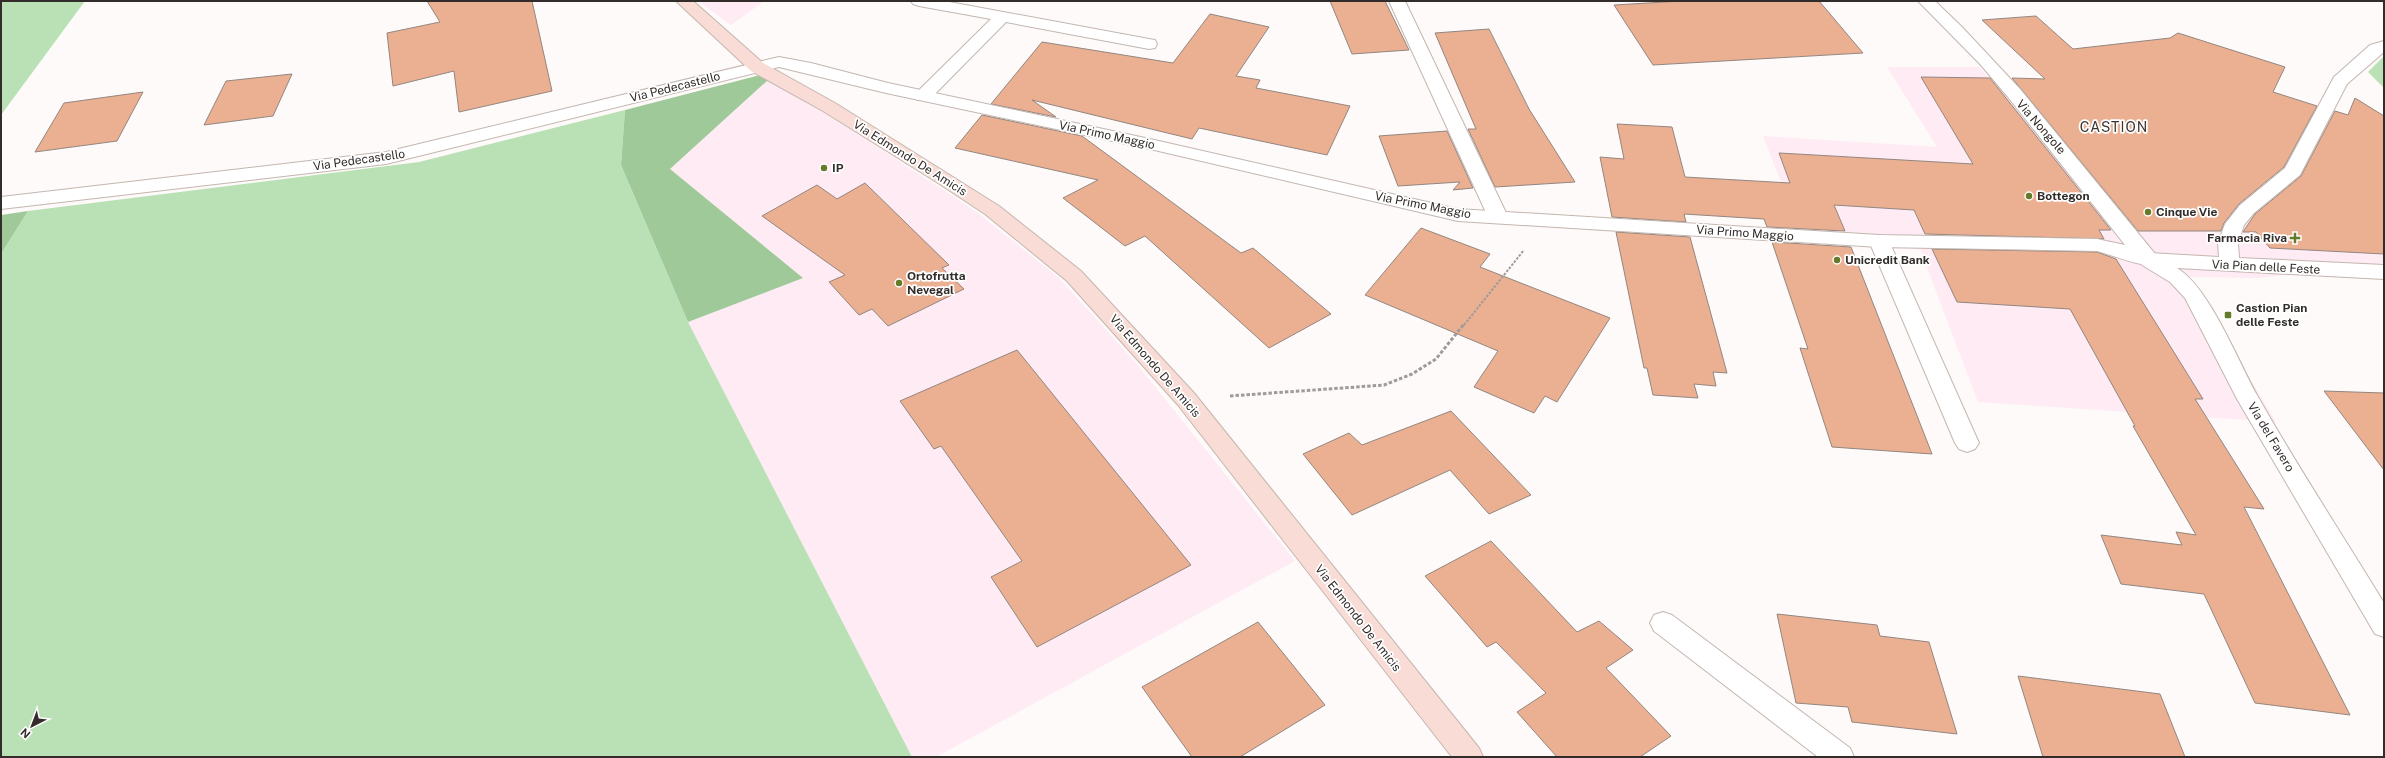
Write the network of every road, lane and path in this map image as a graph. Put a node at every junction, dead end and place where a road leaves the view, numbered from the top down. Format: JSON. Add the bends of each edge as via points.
{"nodes":[{"id":1,"x":684,"y":1,"type":"edge"},
{"id":2,"x":919,"y":1,"type":"edge"},
{"id":3,"x":1397,"y":1,"type":"edge"},
{"id":4,"x":1926,"y":1,"type":"edge"},
{"id":5,"x":1002,"y":17,"type":"junction"},
{"id":6,"x":1149,"y":44,"type":"dead end"},
{"id":7,"x":2384,"y":46,"type":"edge"},
{"id":8,"x":757,"y":67,"type":"junction"},
{"id":9,"x":923,"y":96,"type":"junction"},
{"id":10,"x":1,"y":203,"type":"edge"},
{"id":11,"x":1498,"y":217,"type":"junction"},
{"id":12,"x":1548,"y":220,"type":"junction"},
{"id":13,"x":1879,"y":241,"type":"junction"},
{"id":14,"x":2149,"y":260,"type":"junction"},
{"id":15,"x":2229,"y":265,"type":"junction"},
{"id":16,"x":2384,"y":272,"type":"edge"},
{"id":17,"x":1186,"y":399,"type":"junction"},
{"id":18,"x":1967,"y":443,"type":"dead end"},
{"id":19,"x":1663,"y":623,"type":"dead end"},
{"id":20,"x":2384,"y":626,"type":"edge"},
{"id":21,"x":1469,"y":757,"type":"edge"},
{"id":22,"x":1840,"y":757,"type":"edge"}],
"edges":[{"from":1,"to":8,"type":"main road","name":"Via Edmondo De Amicis"},
{"from":2,"to":5,"type":"street"},
{"from":3,"to":11,"type":"street"},
{"from":4,"to":14,"type":"street","name":"Via Nongole","via":[[1962,35],[2079,171]]},
{"from":5,"to":6,"type":"street"},
{"from":5,"to":9,"type":"street"},
{"from":7,"to":15,"type":"street","via":[[2376,49],[2340,81],[2293,171],[2247,209],[2235,224],[2228,242]]},
{"from":8,"to":9,"type":"street","name":"Via Primo Maggio","via":[[786,63]]},
{"from":8,"to":10,"type":"street","name":"Via Pedecastello","via":[[386,158]]},
{"from":8,"to":17,"type":"main road","name":"Via Edmondo De Amicis","via":[[829,107],[946,179],[1036,244],[1074,276]]},
{"from":9,"to":11,"type":"street","name":"Via Primo Maggio","via":[[1458,214]]},
{"from":11,"to":12,"type":"street","name":"Via Primo Maggio"},
{"from":12,"to":13,"type":"street","name":"Via Primo Maggio"},
{"from":12,"to":17,"type":"path","via":[[1436,359],[1412,374],[1384,385]]},
{"from":13,"to":14,"type":"street","name":"Via Primo Maggio","via":[[2097,245],[2125,250]]},
{"from":13,"to":18,"type":"street"},
{"from":14,"to":15,"type":"street","name":"Via Pian delle Feste"},
{"from":14,"to":20,"type":"street","name":"Via del Favero","via":[[2177,276],[2194,294],[2248,399]]},
{"from":15,"to":16,"type":"street","name":"Via Pian delle Feste"},
{"from":17,"to":21,"type":"main road","name":"Via Edmondo De Amicis"},
{"from":19,"to":22,"type":"street"}]}
